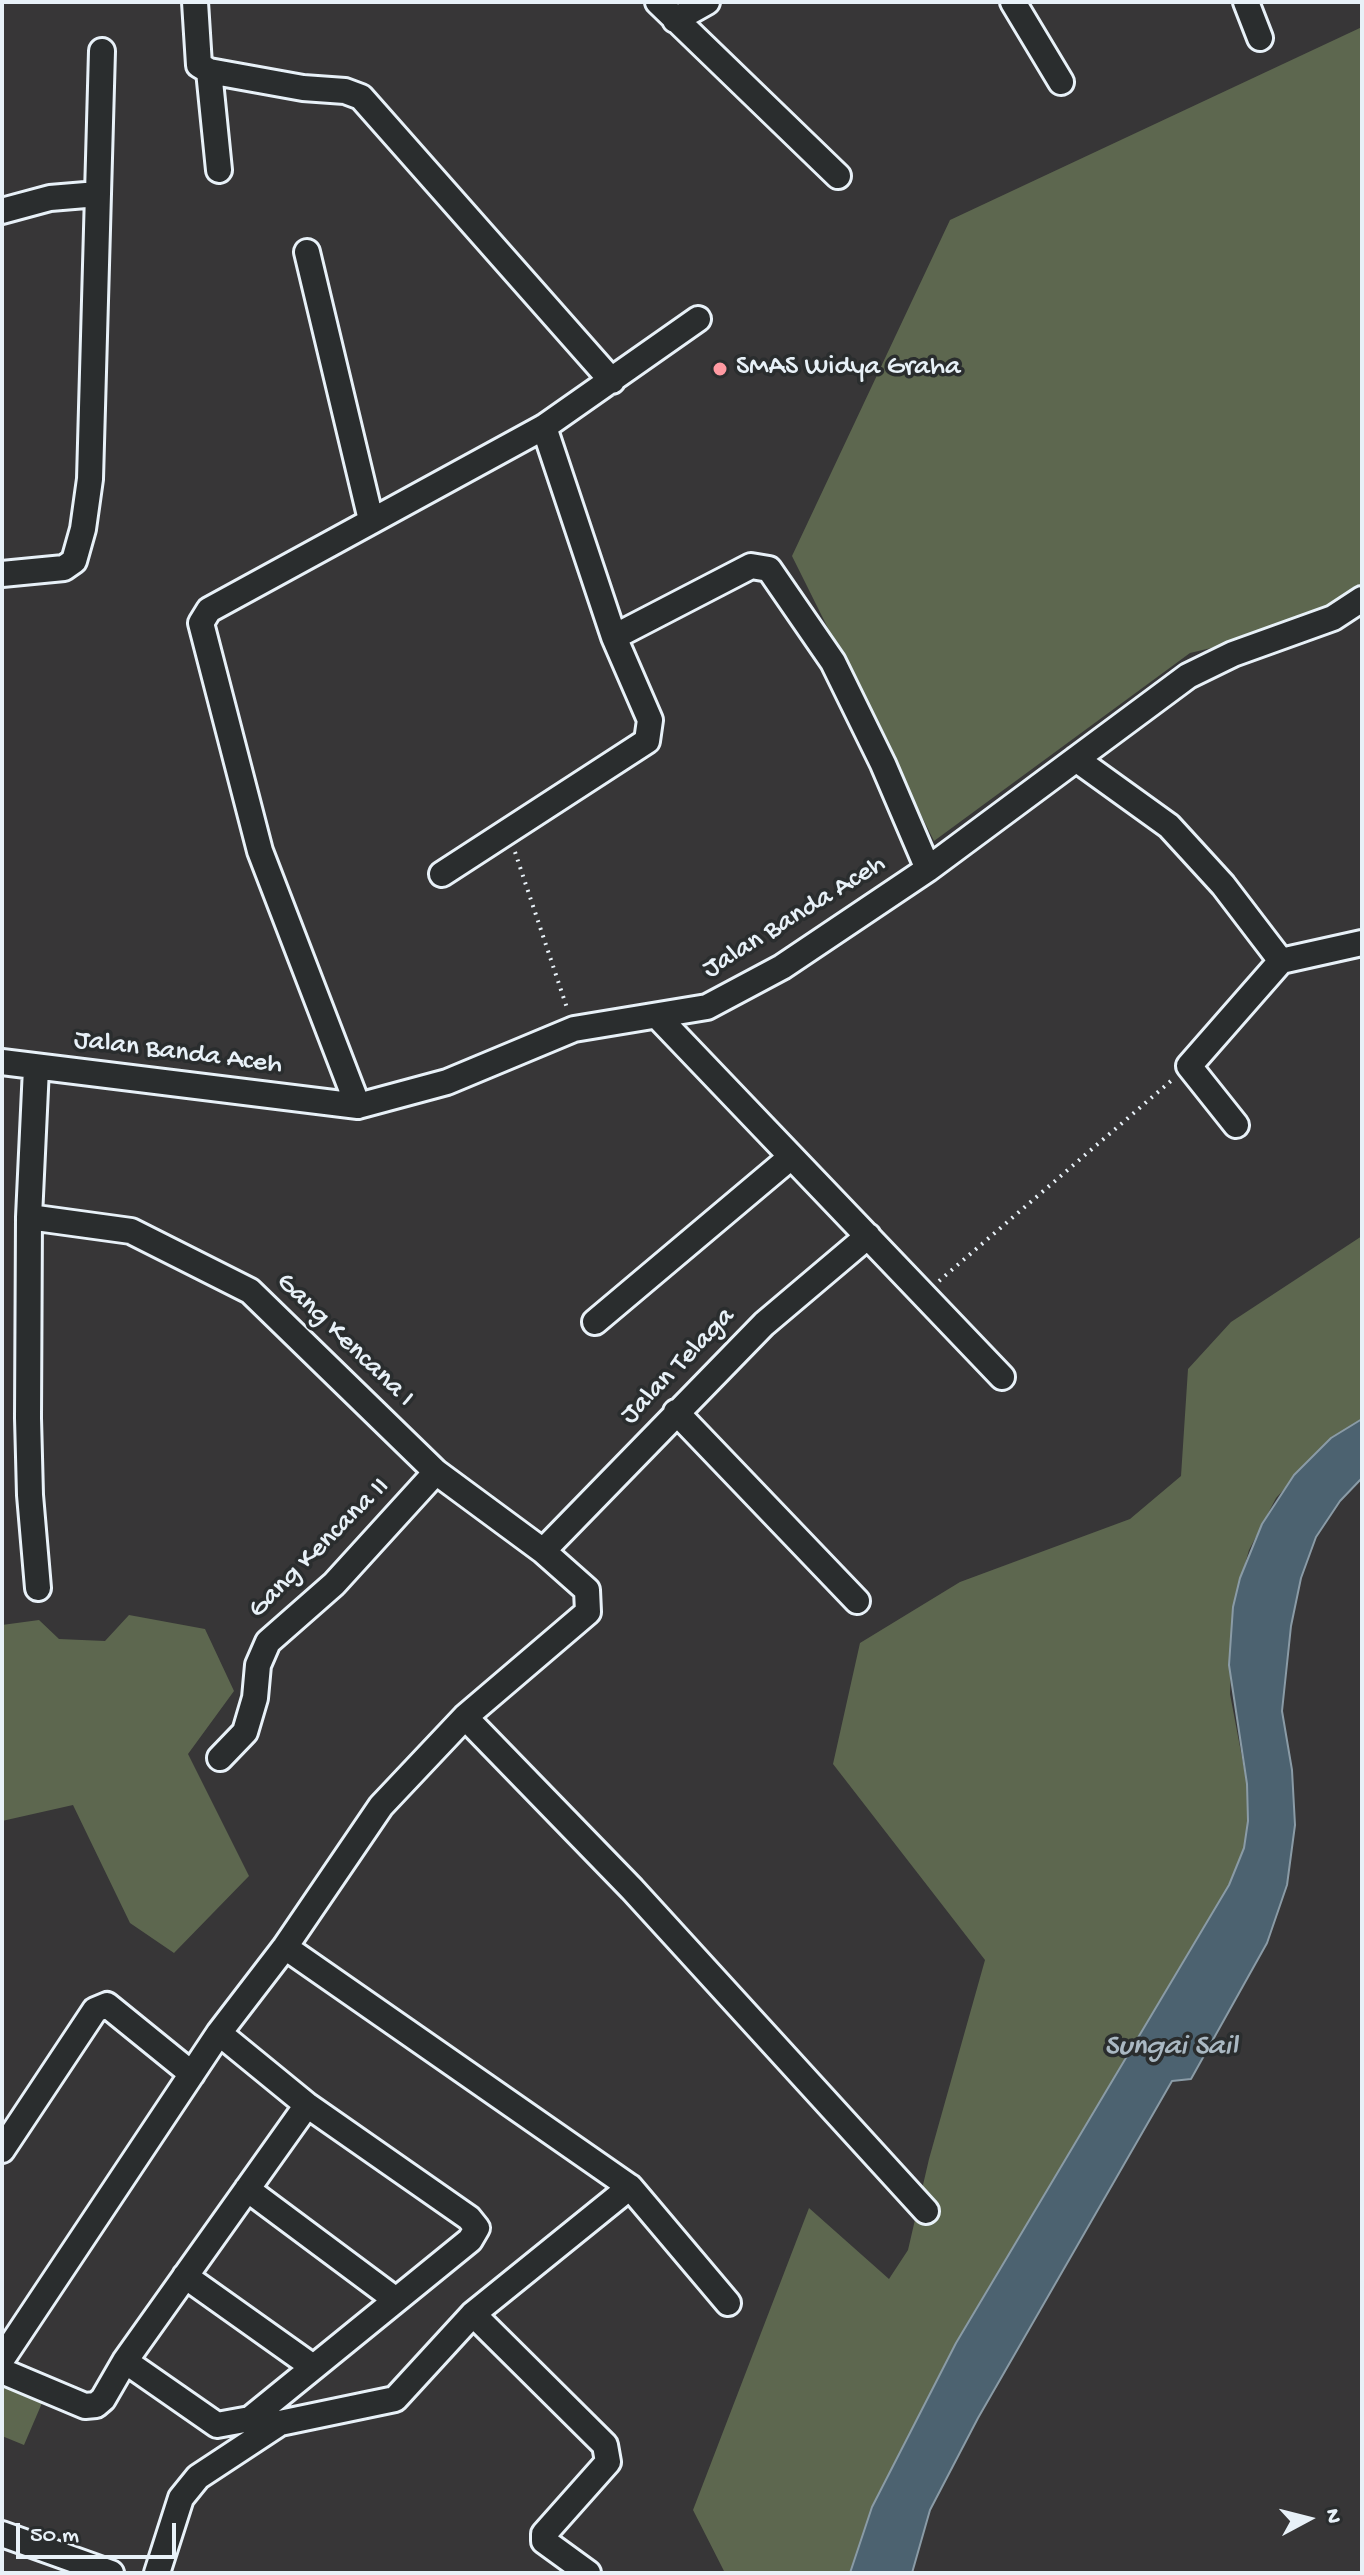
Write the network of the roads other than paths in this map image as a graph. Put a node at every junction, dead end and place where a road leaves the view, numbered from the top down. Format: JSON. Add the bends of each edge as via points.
{"nodes":[{"id":1,"x":195,"y":2,"type":"edge"},
{"id":2,"x":658,"y":2,"type":"edge"},
{"id":3,"x":707,"y":2,"type":"edge"},
{"id":4,"x":1013,"y":2,"type":"edge"},
{"id":5,"x":1246,"y":2,"type":"edge"},
{"id":6,"x":675,"y":20,"type":"junction"},
{"id":7,"x":1260,"y":38,"type":"dead end"},
{"id":8,"x":102,"y":51,"type":"dead end"},
{"id":9,"x":209,"y":71,"type":"junction"},
{"id":10,"x":1061,"y":82,"type":"dead end"},
{"id":11,"x":219,"y":170,"type":"dead end"},
{"id":12,"x":838,"y":176,"type":"dead end"},
{"id":13,"x":98,"y":194,"type":"junction"},
{"id":14,"x":2,"y":211,"type":"edge"},
{"id":15,"x":307,"y":252,"type":"dead end"},
{"id":16,"x":698,"y":319,"type":"dead end"},
{"id":17,"x":612,"y":381,"type":"junction"},
{"id":18,"x":544,"y":427,"type":"junction"},
{"id":19,"x":371,"y":520,"type":"junction"},
{"id":20,"x":2,"y":574,"type":"edge"},
{"id":21,"x":1362,"y":599,"type":"edge"},
{"id":22,"x":614,"y":637,"type":"junction"},
{"id":23,"x":1076,"y":759,"type":"junction"},
{"id":24,"x":928,"y":869,"type":"junction"},
{"id":25,"x":442,"y":874,"type":"dead end"},
{"id":26,"x":1362,"y":943,"type":"edge"},
{"id":27,"x":1281,"y":961,"type":"junction"},
{"id":28,"x":658,"y":1017,"type":"junction"},
{"id":29,"x":2,"y":1062,"type":"edge"},
{"id":30,"x":36,"y":1068,"type":"junction"},
{"id":31,"x":358,"y":1106,"type":"junction"},
{"id":32,"x":1236,"y":1125,"type":"dead end"},
{"id":33,"x":791,"y":1157,"type":"junction"},
{"id":34,"x":29,"y":1217,"type":"junction"},
{"id":35,"x":868,"y":1236,"type":"junction"},
{"id":36,"x":595,"y":1322,"type":"dead end"},
{"id":37,"x":1002,"y":1377,"type":"dead end"},
{"id":38,"x":676,"y":1412,"type":"junction"},
{"id":39,"x":436,"y":1472,"type":"junction"},
{"id":40,"x":543,"y":1551,"type":"junction"},
{"id":41,"x":38,"y":1588,"type":"dead end"},
{"id":42,"x":857,"y":1601,"type":"dead end"},
{"id":43,"x":465,"y":1717,"type":"junction"},
{"id":44,"x":220,"y":1758,"type":"dead end"},
{"id":45,"x":285,"y":1947,"type":"junction"},
{"id":46,"x":219,"y":2033,"type":"junction"},
{"id":47,"x":192,"y":2074,"type":"junction"},
{"id":48,"x":307,"y":2105,"type":"junction"},
{"id":49,"x":2,"y":2150,"type":"edge"},
{"id":50,"x":630,"y":2187,"type":"junction"},
{"id":51,"x":247,"y":2189,"type":"junction"},
{"id":52,"x":926,"y":2211,"type":"dead end"},
{"id":53,"x":185,"y":2276,"type":"junction"},
{"id":54,"x":396,"y":2300,"type":"junction"},
{"id":55,"x":728,"y":2303,"type":"dead end"},
{"id":56,"x":473,"y":2314,"type":"junction"},
{"id":57,"x":2,"y":2359,"type":"edge"},
{"id":58,"x":125,"y":2361,"type":"junction"},
{"id":59,"x":313,"y":2367,"type":"junction"},
{"id":60,"x":2,"y":2371,"type":"edge"},
{"id":61,"x":2,"y":2534,"type":"edge"},
{"id":62,"x":111,"y":2573,"type":"edge"},
{"id":63,"x":157,"y":2573,"type":"edge"},
{"id":64,"x":588,"y":2573,"type":"edge"}],
"edges":[{"from":1,"to":9,"type":"street","via":[[199,65]]},
{"from":2,"to":6,"type":"street"},
{"from":3,"to":6,"type":"street"},
{"from":4,"to":10,"type":"street"},
{"from":5,"to":7,"type":"street"},
{"from":6,"to":12,"type":"street"},
{"from":8,"to":13,"type":"street"},
{"from":9,"to":11,"type":"street"},
{"from":9,"to":17,"type":"street","via":[[361,97]]},
{"from":13,"to":14,"type":"street","via":[[50,198]]},
{"from":13,"to":20,"type":"street","via":[[90,479],[83,529],[74,561],[64,568]]},
{"from":15,"to":19,"type":"street"},
{"from":16,"to":17,"type":"street"},
{"from":17,"to":18,"type":"street"},
{"from":18,"to":19,"type":"street"},
{"from":18,"to":22,"type":"street"},
{"from":19,"to":31,"type":"street","via":[[209,610],[201,623],[260,851]]},
{"from":21,"to":23,"type":"street","name":"Jalan Banda Aceh","via":[[1333,618],[1188,676]]},
{"from":22,"to":24,"type":"street","via":[[751,566],[769,569],[833,662]]},
{"from":22,"to":25,"type":"street","via":[[650,720],[647,741]]},
{"from":23,"to":24,"type":"street","name":"Jalan Banda Aceh"},
{"from":23,"to":27,"type":"street","via":[[1169,826]]},
{"from":24,"to":28,"type":"street","name":"Jalan Banda Aceh","via":[[719,1003]]},
{"from":26,"to":27,"type":"street"},
{"from":27,"to":32,"type":"street","via":[[1189,1066]]},
{"from":28,"to":31,"type":"street","name":"Jalan Banda Aceh","via":[[574,1029],[447,1082]]},
{"from":28,"to":33,"type":"street"},
{"from":29,"to":30,"type":"street","name":"Jalan Banda Aceh"},
{"from":30,"to":31,"type":"street","name":"Jalan Banda Aceh"},
{"from":30,"to":34,"type":"street"},
{"from":33,"to":35,"type":"street"},
{"from":33,"to":36,"type":"street"},
{"from":34,"to":39,"type":"street","name":"Gang Kencana I","via":[[131,1231],[250,1291]]},
{"from":34,"to":41,"type":"street","via":[[28,1418]]},
{"from":35,"to":37,"type":"street"},
{"from":35,"to":38,"type":"street","name":"Jalan Telaga","via":[[764,1324]]},
{"from":38,"to":40,"type":"street","name":"Jalan Telaga"},
{"from":38,"to":42,"type":"street"},
{"from":39,"to":40,"type":"street","name":"Gang Kencana I"},
{"from":39,"to":44,"type":"street","name":"Gang Kencana II","via":[[334,1584],[268,1642],[245,1732]]},
{"from":40,"to":43,"type":"street","name":"Gang Kencana I","via":[[587,1590],[588,1612]]},
{"from":43,"to":45,"type":"street","via":[[381,1806]]},
{"from":43,"to":52,"type":"street","via":[[632,1889]]},
{"from":45,"to":46,"type":"street"},
{"from":45,"to":50,"type":"street"},
{"from":46,"to":47,"type":"street"},
{"from":46,"to":48,"type":"street"},
{"from":47,"to":49,"type":"street","via":[[107,2005],[95,2010]]},
{"from":47,"to":57,"type":"street"},
{"from":48,"to":51,"type":"street"},
{"from":48,"to":54,"type":"street","via":[[477,2228],[470,2240]]},
{"from":50,"to":55,"type":"street"},
{"from":50,"to":56,"type":"street"},
{"from":51,"to":53,"type":"street"},
{"from":51,"to":54,"type":"street"},
{"from":53,"to":58,"type":"street"},
{"from":53,"to":59,"type":"street"},
{"from":54,"to":59,"type":"street"},
{"from":56,"to":63,"type":"street","via":[[395,2399],[280,2423],[198,2477],[181,2498]]},
{"from":56,"to":64,"type":"street","via":[[605,2445],[608,2462],[544,2534],[544,2541]]},
{"from":58,"to":59,"type":"street","via":[[217,2425],[250,2419]]},
{"from":58,"to":60,"type":"street","via":[[96,2405],[85,2406]]},
{"from":61,"to":62,"type":"street"}]}
